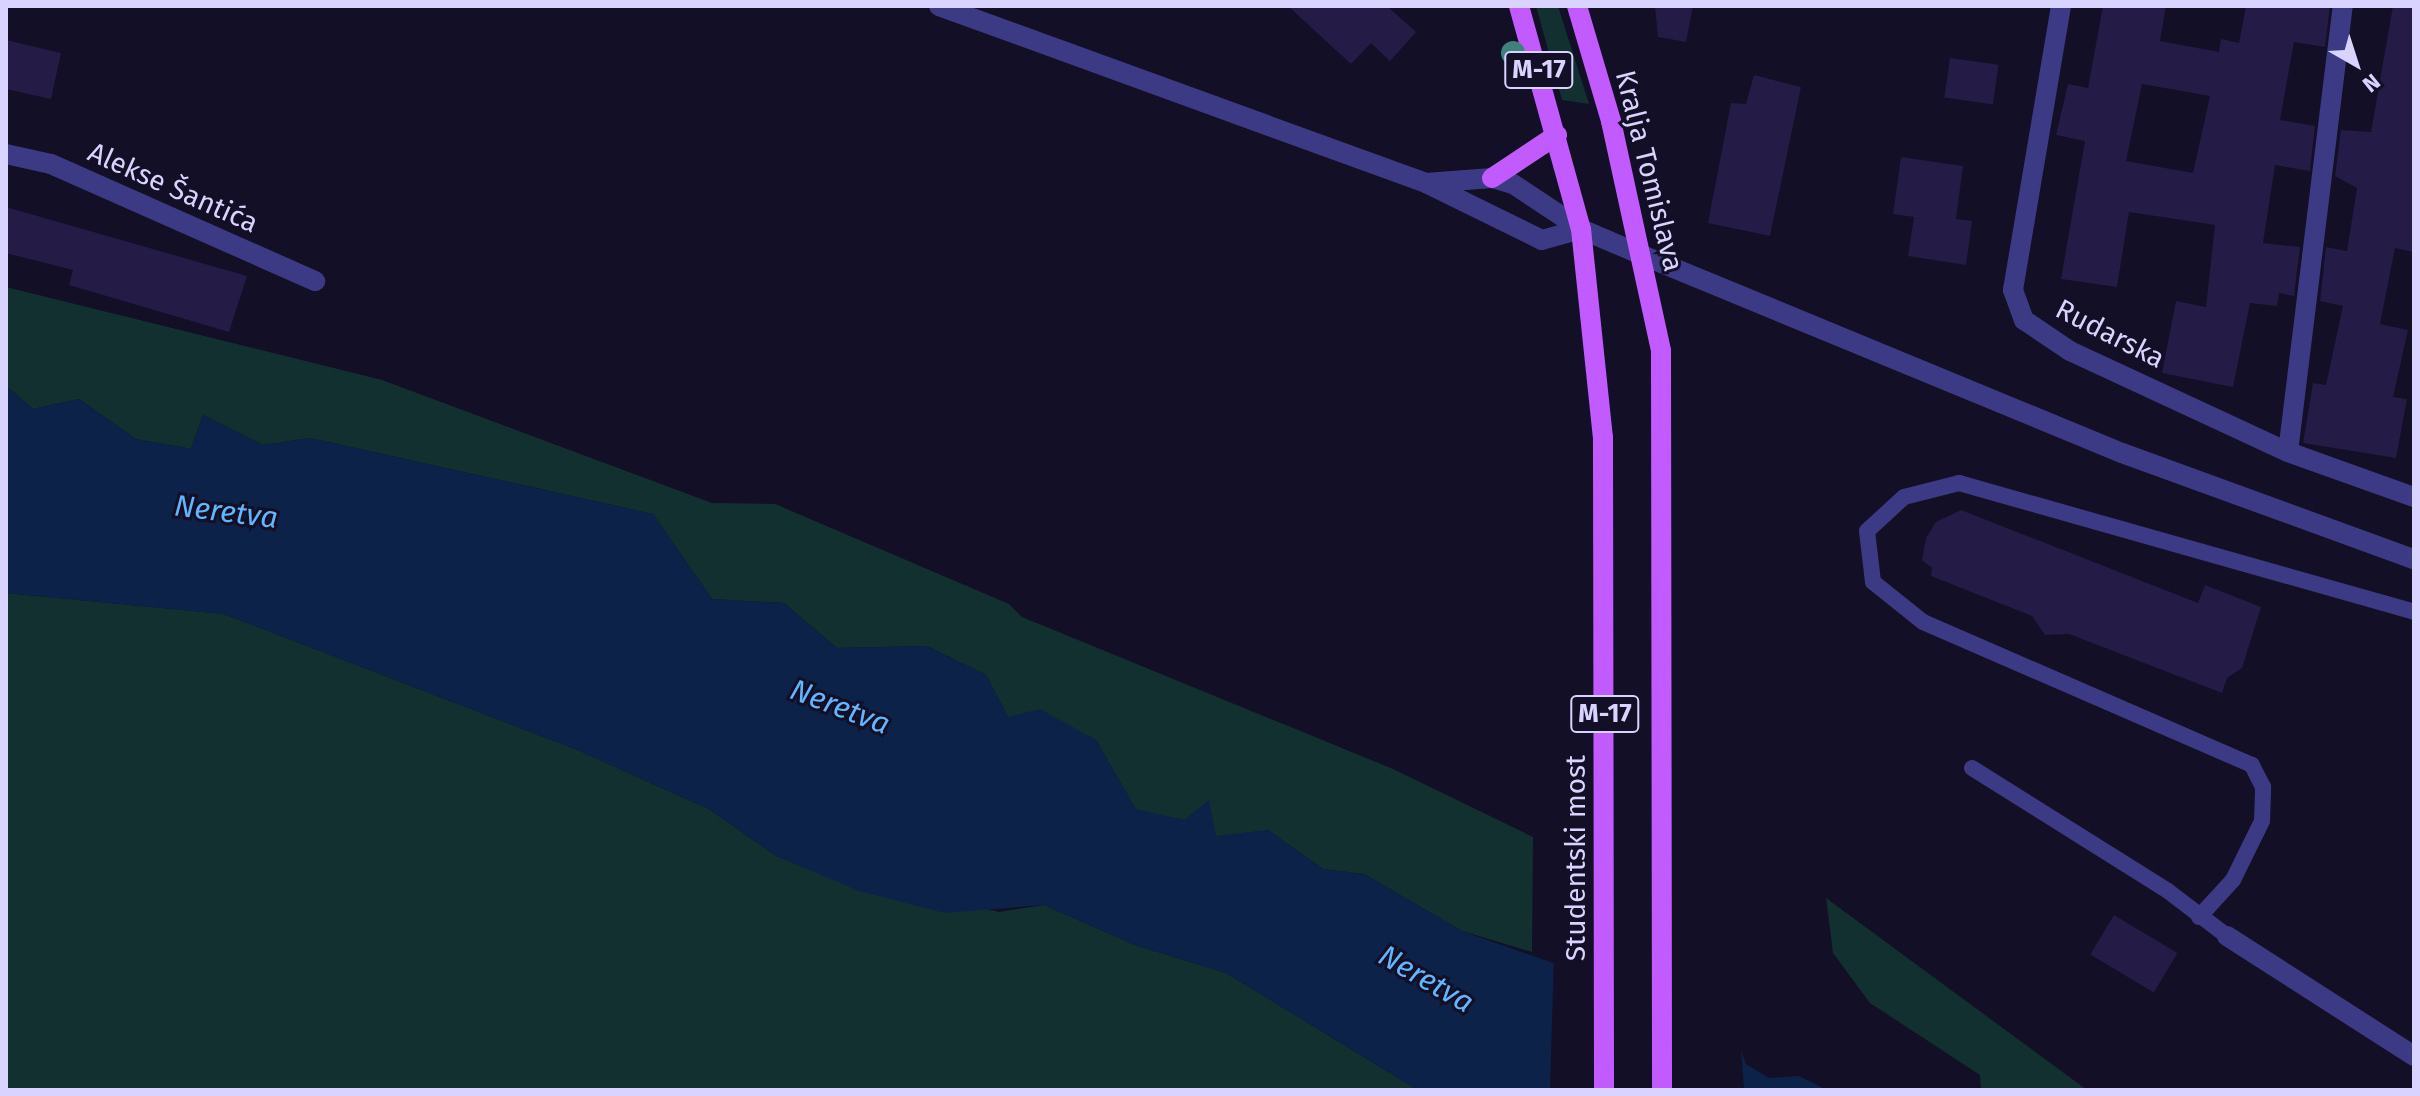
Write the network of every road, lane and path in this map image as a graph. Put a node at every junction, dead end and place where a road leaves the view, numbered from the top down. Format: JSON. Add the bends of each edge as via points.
{"nodes":[{"id":1,"x":939,"y":6,"type":"edge"},
{"id":2,"x":1519,"y":6,"type":"edge"},
{"id":3,"x":1577,"y":6,"type":"edge"},
{"id":4,"x":2061,"y":6,"type":"edge"},
{"id":5,"x":2343,"y":6,"type":"edge"},
{"id":6,"x":1557,"y":135,"type":"junction"},
{"id":7,"x":6,"y":154,"type":"edge"},
{"id":8,"x":1492,"y":178,"type":"junction"},
{"id":9,"x":1426,"y":183,"type":"junction"},
{"id":10,"x":1581,"y":229,"type":"junction"},
{"id":11,"x":1642,"y":255,"type":"junction"},
{"id":12,"x":315,"y":281,"type":"dead end"},
{"id":13,"x":2288,"y":452,"type":"junction"},
{"id":14,"x":2414,"y":497,"type":"edge"},
{"id":15,"x":2414,"y":559,"type":"edge"},
{"id":16,"x":2414,"y":612,"type":"edge"},
{"id":17,"x":1972,"y":768,"type":"dead end"},
{"id":18,"x":2199,"y":917,"type":"junction"},
{"id":19,"x":2227,"y":936,"type":"joint"},
{"id":20,"x":2414,"y":1056,"type":"edge"},
{"id":21,"x":1604,"y":1090,"type":"edge"},
{"id":22,"x":1662,"y":1090,"type":"edge"}],
"edges":[{"from":1,"to":9,"type":"street"},
{"from":2,"to":6,"type":"main road","number":"M-17"},
{"from":3,"to":11,"type":"main road","name":"Kralja Tomislava","number":"M-17"},
{"from":4,"to":13,"type":"street","name":"Rudarska","via":[[2013,290],[2024,320],[2070,351]]},
{"from":5,"to":13,"type":"street"},
{"from":6,"to":8,"type":"main road"},
{"from":6,"to":10,"type":"main road","number":"M-17"},
{"from":7,"to":12,"type":"street","name":"Alekse Šantića","via":[[51,164]]},
{"from":8,"to":9,"type":"street"},
{"from":8,"to":10,"type":"street","via":[[1537,195]]},
{"from":9,"to":10,"type":"street","via":[[1542,240]]},
{"from":10,"to":11,"type":"street"},
{"from":10,"to":21,"type":"main road","name":"Studentski most","number":"M-17","via":[[1594,338],[1607,553]]},
{"from":11,"to":15,"type":"street","via":[[2122,453]]},
{"from":11,"to":22,"type":"main road","name":"Kralja Tomislava","number":"M-17","via":[[1661,351]]},
{"from":13,"to":14,"type":"street","name":"Rudarska"},
{"from":16,"to":18,"type":"lane","via":[[1959,483],[1904,497],[1867,531],[1873,582],[1923,622],[2252,765],[2263,787],[2262,821],[2233,880]]},
{"from":17,"to":18,"type":"lane","via":[[2168,891]]},
{"from":18,"to":19,"type":"lane"},
{"from":19,"to":20,"type":"street"}]}
